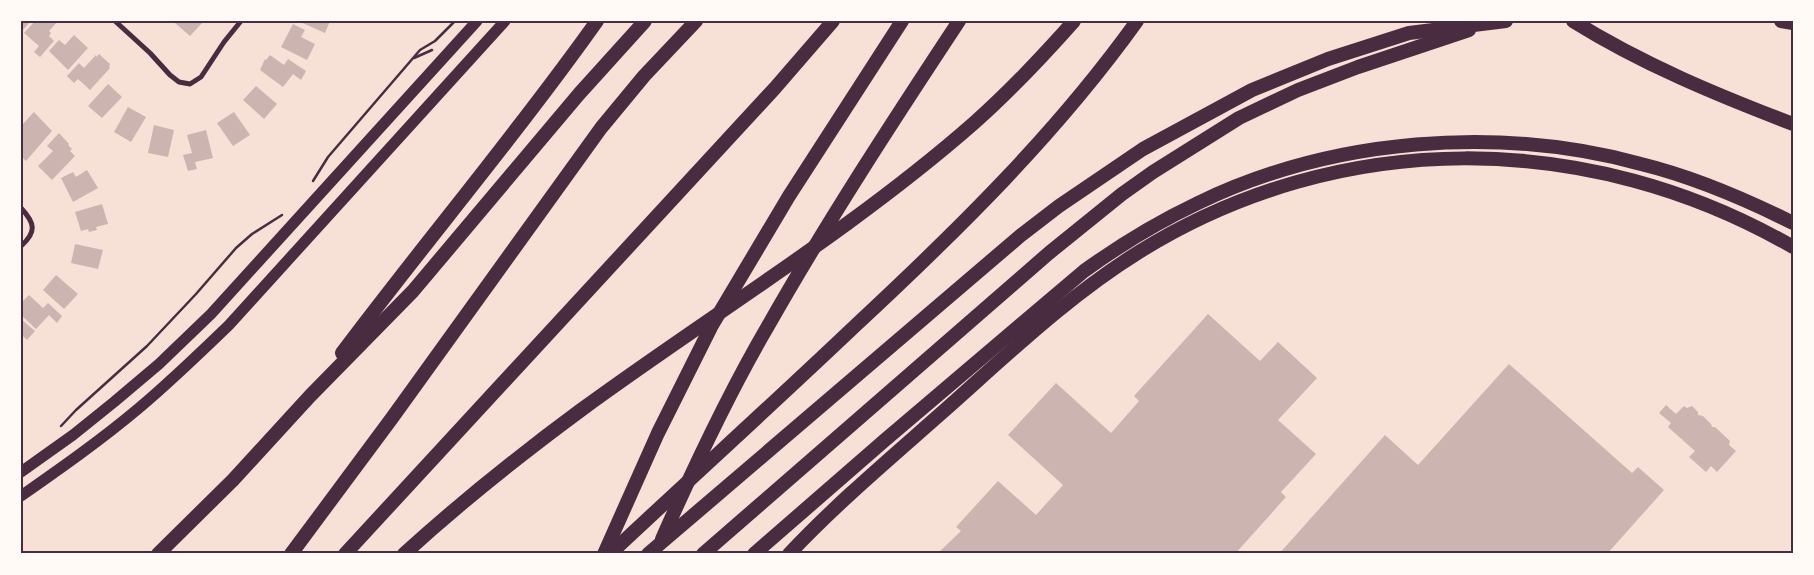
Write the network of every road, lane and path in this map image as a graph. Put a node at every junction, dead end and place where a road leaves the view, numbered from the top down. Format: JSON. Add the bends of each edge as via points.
{"nodes":[{"id":1,"x":116,"y":21,"type":"edge"},
{"id":2,"x":241,"y":21,"type":"edge"},
{"id":3,"x":455,"y":21,"type":"edge"},
{"id":4,"x":477,"y":21,"type":"edge"},
{"id":5,"x":505,"y":21,"type":"edge"},
{"id":6,"x":597,"y":21,"type":"edge"},
{"id":7,"x":646,"y":21,"type":"edge"},
{"id":8,"x":696,"y":21,"type":"edge"},
{"id":9,"x":833,"y":21,"type":"edge"},
{"id":10,"x":902,"y":21,"type":"edge"},
{"id":11,"x":959,"y":21,"type":"edge"},
{"id":12,"x":1074,"y":21,"type":"edge"},
{"id":13,"x":1137,"y":21,"type":"edge"},
{"id":14,"x":1506,"y":21,"type":"edge"},
{"id":15,"x":1573,"y":21,"type":"edge"},
{"id":16,"x":1781,"y":21,"type":"edge"},
{"id":17,"x":1793,"y":23,"type":"edge"},
{"id":18,"x":1484,"y":25,"type":"junction"},
{"id":19,"x":1793,"y":124,"type":"edge"},
{"id":20,"x":310,"y":185,"type":"dead end"},
{"id":21,"x":21,"y":208,"type":"edge"},
{"id":22,"x":288,"y":211,"type":"dead end"},
{"id":23,"x":1793,"y":223,"type":"edge"},
{"id":24,"x":21,"y":246,"type":"edge"},
{"id":25,"x":1793,"y":247,"type":"edge"},
{"id":26,"x":310,"y":396,"type":"junction"},
{"id":27,"x":56,"y":432,"type":"dead end"},
{"id":28,"x":21,"y":472,"type":"edge"},
{"id":29,"x":21,"y":496,"type":"edge"},
{"id":30,"x":158,"y":554,"type":"edge"},
{"id":31,"x":291,"y":554,"type":"edge"},
{"id":32,"x":345,"y":554,"type":"edge"},
{"id":33,"x":404,"y":554,"type":"edge"},
{"id":34,"x":604,"y":554,"type":"edge"},
{"id":35,"x":610,"y":554,"type":"edge"},
{"id":36,"x":648,"y":554,"type":"edge"},
{"id":37,"x":656,"y":554,"type":"edge"},
{"id":38,"x":703,"y":554,"type":"edge"},
{"id":39,"x":754,"y":554,"type":"edge"},
{"id":40,"x":790,"y":554,"type":"edge"}],
"edges":[{"from":1,"to":2,"type":"street","via":[[170,75],[179,82],[190,84],[201,78]]},
{"from":3,"to":20,"type":"path","via":[[436,40],[420,50],[328,157]]},
{"from":4,"to":28,"type":"main road","via":[[211,314],[114,402]]},
{"from":5,"to":29,"type":"main road","via":[[229,325],[138,409]]},
{"from":6,"to":26,"type":"highway"},
{"from":7,"to":26,"type":"highway","via":[[579,94],[413,291]]},
{"from":8,"to":31,"type":"highway","via":[[601,128]]},
{"from":9,"to":32,"type":"highway","via":[[776,88]]},
{"from":10,"to":34,"type":"highway","via":[[789,196],[711,327],[658,433]]},
{"from":11,"to":37,"type":"highway","via":[[835,212],[766,327],[683,492]]},
{"from":12,"to":33,"type":"highway","via":[[975,122],[891,190],[582,410],[454,509]]},
{"from":13,"to":35,"type":"highway","via":[[1069,109],[1003,182],[918,267]]},
{"from":14,"to":18,"type":"highway"},
{"from":15,"to":19,"type":"highway","via":[[1637,58]]},
{"from":16,"to":17,"type":"highway"},
{"from":18,"to":36,"type":"highway","via":[[1409,33],[1328,59],[1252,90],[1143,149],[1020,236]]},
{"from":18,"to":38,"type":"highway","via":[[1298,90],[1239,118],[1153,172],[1049,253]]},
{"from":21,"to":24,"type":"street","via":[[31,218],[33,229]]},
{"from":22,"to":27,"type":"path","via":[[236,248],[147,346]]},
{"from":23,"to":39,"type":"highway","via":[[1759,206],[1649,166],[1587,152],[1528,144],[1426,143],[1348,154],[1280,171],[1183,210],[1119,246],[1084,271]]},
{"from":25,"to":40,"type":"highway","via":[[1717,208],[1668,190],[1622,177],[1511,159],[1397,161],[1354,168],[1252,196],[1138,252],[1061,308],[850,493]]},
{"from":26,"to":30,"type":"highway","via":[[233,480]]}]}
